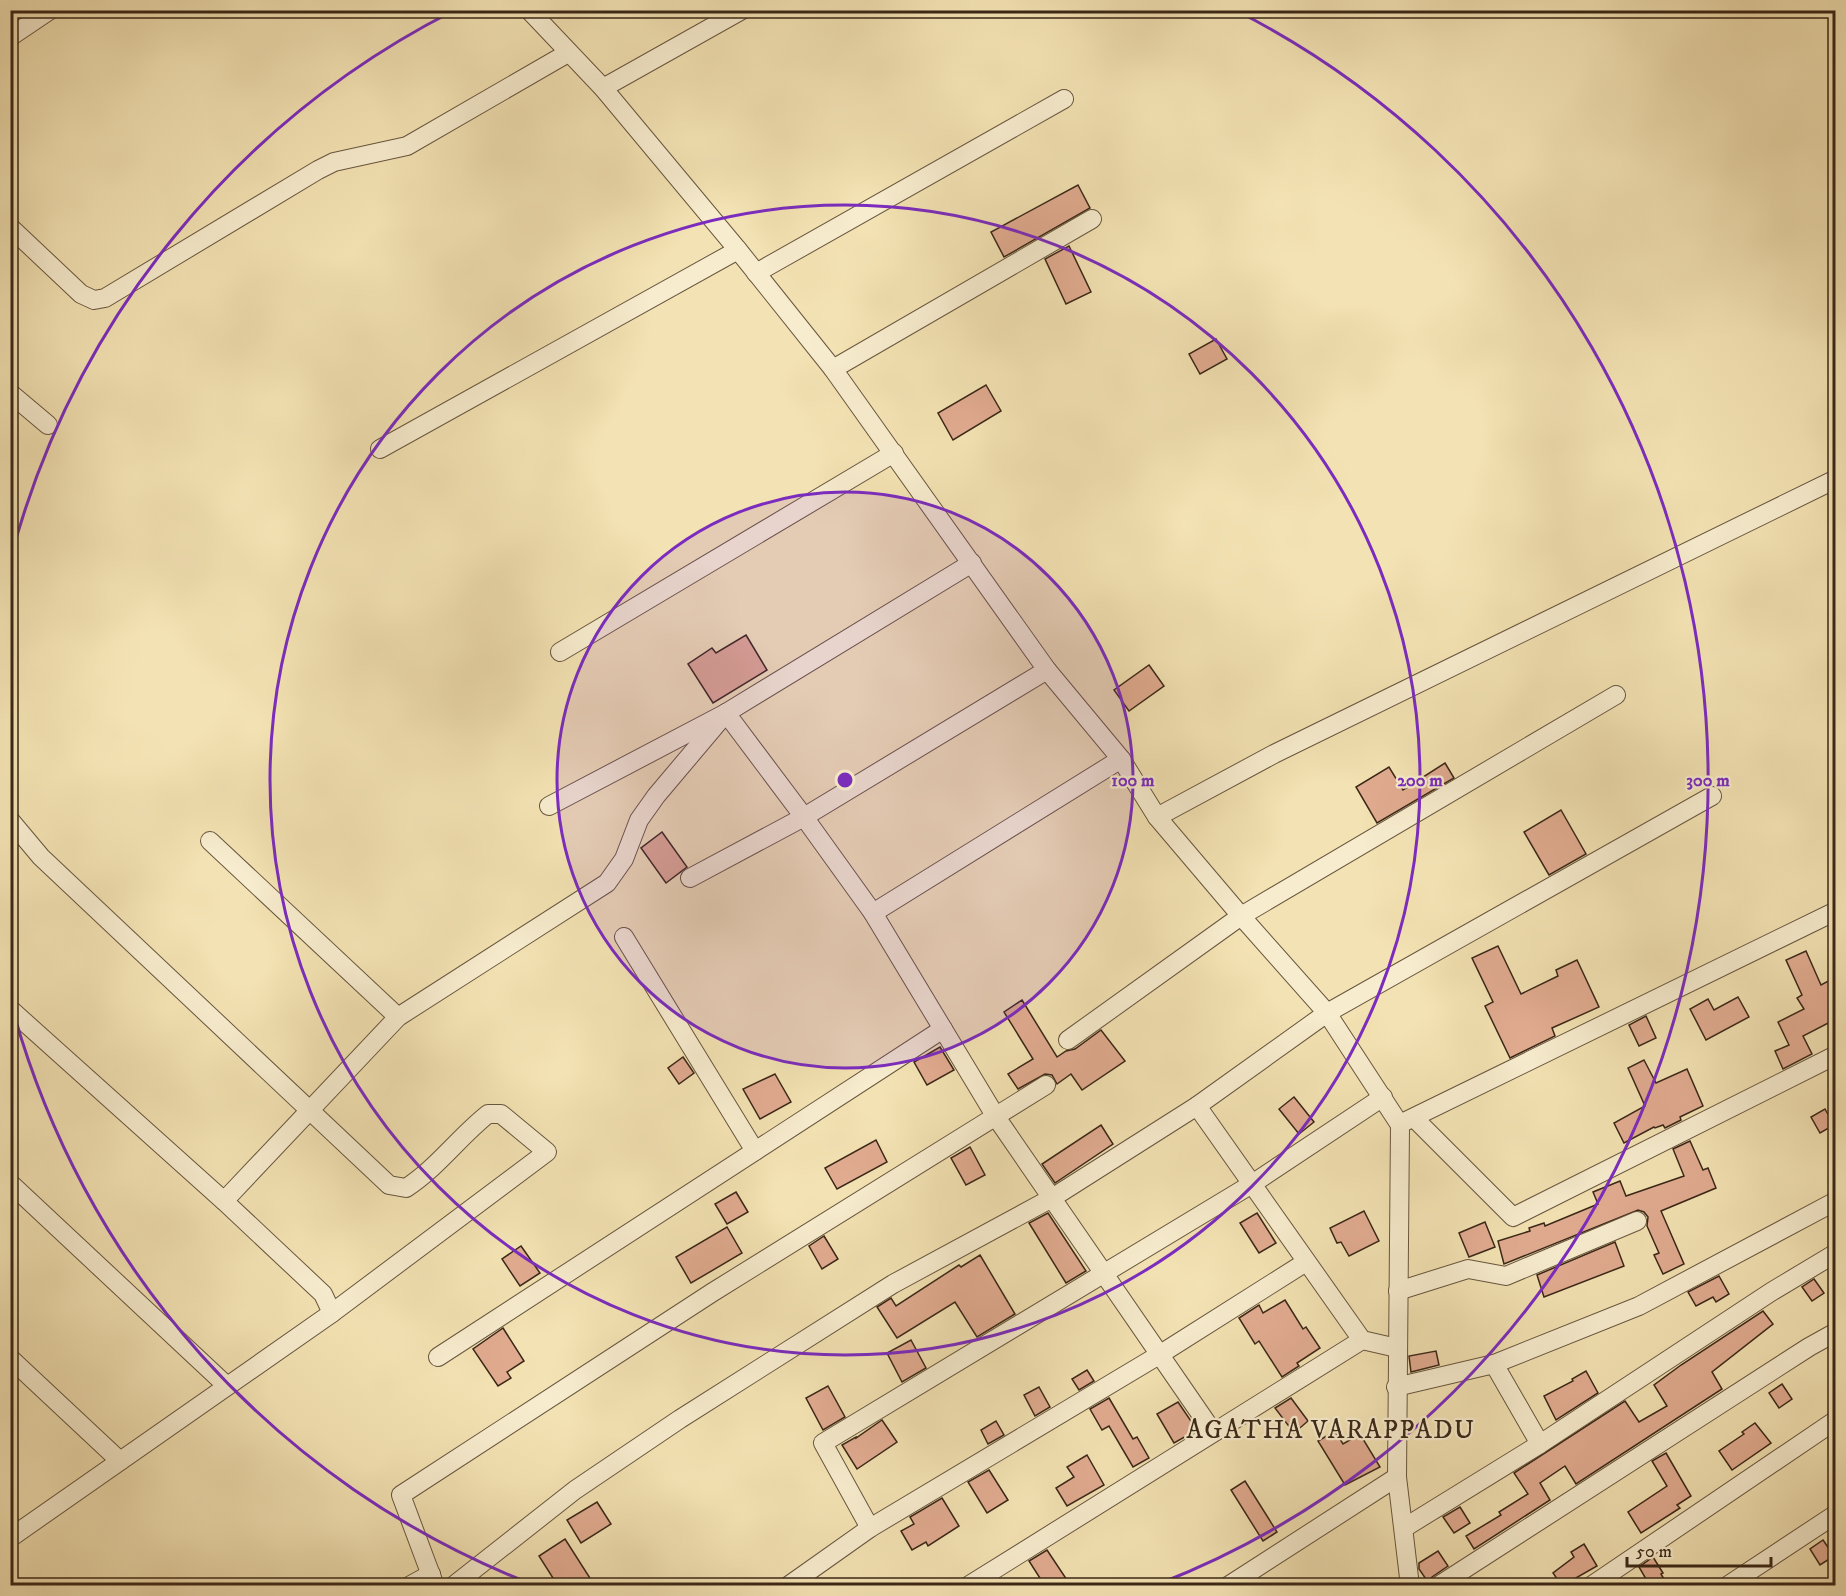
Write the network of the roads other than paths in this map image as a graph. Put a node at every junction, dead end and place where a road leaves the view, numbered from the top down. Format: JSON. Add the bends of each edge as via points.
{"nodes":[{"id":1,"x":50,"y":10,"type":"edge"},
{"id":2,"x":529,"y":10,"type":"edge"},
{"id":3,"x":742,"y":10,"type":"edge"},
{"id":4,"x":10,"y":37,"type":"edge"},
{"id":5,"x":568,"y":53,"type":"junction"},
{"id":6,"x":603,"y":88,"type":"junction"},
{"id":7,"x":1064,"y":99,"type":"dead end"},
{"id":8,"x":1092,"y":219,"type":"dead end"},
{"id":9,"x":10,"y":228,"type":"edge"},
{"id":10,"x":738,"y":250,"type":"junction"},
{"id":11,"x":756,"y":273,"type":"junction"},
{"id":12,"x":833,"y":369,"type":"junction"},
{"id":13,"x":10,"y":393,"type":"edge"},
{"id":14,"x":48,"y":424,"type":"dead end"},
{"id":15,"x":380,"y":449,"type":"dead end"},
{"id":16,"x":894,"y":453,"type":"junction"},
{"id":17,"x":1836,"y":479,"type":"edge"},
{"id":18,"x":972,"y":562,"type":"junction"},
{"id":19,"x":560,"y":652,"type":"dead end"},
{"id":20,"x":1047,"y":670,"type":"junction"},
{"id":21,"x":1616,"y":695,"type":"dead end"},
{"id":22,"x":726,"y":713,"type":"junction"},
{"id":23,"x":1121,"y":759,"type":"junction"},
{"id":24,"x":1712,"y":796,"type":"dead end"},
{"id":25,"x":549,"y":806,"type":"dead end"},
{"id":26,"x":804,"y":817,"type":"junction"},
{"id":27,"x":1158,"y":817,"type":"junction"},
{"id":28,"x":10,"y":820,"type":"edge"},
{"id":29,"x":210,"y":841,"type":"dead end"},
{"id":30,"x":690,"y":878,"type":"dead end"},
{"id":31,"x":1836,"y":911,"type":"edge"},
{"id":32,"x":873,"y":913,"type":"junction"},
{"id":33,"x":1241,"y":916,"type":"junction"},
{"id":34,"x":624,"y":937,"type":"dead end"},
{"id":35,"x":10,"y":1009,"type":"edge"},
{"id":36,"x":1327,"y":1013,"type":"junction"},
{"id":37,"x":398,"y":1017,"type":"junction"},
{"id":38,"x":943,"y":1029,"type":"junction"},
{"id":39,"x":1068,"y":1040,"type":"dead end"},
{"id":40,"x":1836,"y":1055,"type":"edge"},
{"id":41,"x":1046,"y":1084,"type":"dead end"},
{"id":42,"x":1383,"y":1097,"type":"junction"},
{"id":43,"x":1197,"y":1106,"type":"junction"},
{"id":44,"x":309,"y":1111,"type":"junction"},
{"id":45,"x":996,"y":1117,"type":"junction"},
{"id":46,"x":1407,"y":1121,"type":"junction"},
{"id":47,"x":755,"y":1151,"type":"junction"},
{"id":48,"x":10,"y":1183,"type":"edge"},
{"id":49,"x":1252,"y":1184,"type":"junction"},
{"id":50,"x":1052,"y":1198,"type":"junction"},
{"id":51,"x":224,"y":1201,"type":"junction"},
{"id":52,"x":1836,"y":1201,"type":"edge"},
{"id":53,"x":1637,"y":1221,"type":"dead end"},
{"id":54,"x":1836,"y":1253,"type":"edge"},
{"id":55,"x":1306,"y":1262,"type":"junction"},
{"id":56,"x":1103,"y":1274,"type":"junction"},
{"id":57,"x":1398,"y":1291,"type":"junction"},
{"id":58,"x":332,"y":1313,"type":"junction"},
{"id":59,"x":1836,"y":1332,"type":"edge"},
{"id":60,"x":1362,"y":1340,"type":"junction"},
{"id":61,"x":1397,"y":1348,"type":"junction"},
{"id":62,"x":1159,"y":1355,"type":"junction"},
{"id":63,"x":438,"y":1357,"type":"dead end"},
{"id":64,"x":10,"y":1358,"type":"edge"},
{"id":65,"x":1494,"y":1364,"type":"junction"},
{"id":66,"x":227,"y":1386,"type":"junction"},
{"id":67,"x":1396,"y":1387,"type":"junction"},
{"id":68,"x":1836,"y":1420,"type":"edge"},
{"id":69,"x":1213,"y":1432,"type":"junction"},
{"id":70,"x":1540,"y":1444,"type":"junction"},
{"id":71,"x":120,"y":1461,"type":"junction"},
{"id":72,"x":1397,"y":1477,"type":"junction"},
{"id":73,"x":1836,"y":1514,"type":"edge"},
{"id":74,"x":870,"y":1528,"type":"junction"},
{"id":75,"x":1404,"y":1528,"type":"junction"},
{"id":76,"x":10,"y":1538,"type":"edge"},
{"id":77,"x":433,"y":1580,"type":"edge"},
{"id":78,"x":1598,"y":1584,"type":"edge"},
{"id":79,"x":409,"y":1586,"type":"edge"},
{"id":80,"x":453,"y":1586,"type":"edge"},
{"id":81,"x":788,"y":1586,"type":"edge"},
{"id":82,"x":968,"y":1586,"type":"edge"},
{"id":83,"x":1228,"y":1586,"type":"edge"},
{"id":84,"x":1410,"y":1586,"type":"edge"},
{"id":85,"x":1438,"y":1586,"type":"edge"},
{"id":86,"x":1727,"y":1586,"type":"edge"}],
"edges":[{"from":1,"to":4,"type":"street"},
{"from":2,"to":5,"type":"street"},
{"from":3,"to":6,"type":"street"},
{"from":5,"to":6,"type":"street"},
{"from":5,"to":9,"type":"street","via":[[407,146],[334,162],[318,170],[105,298],[94,300],[81,294]]},
{"from":6,"to":10,"type":"street"},
{"from":7,"to":11,"type":"street"},
{"from":8,"to":12,"type":"street"},
{"from":10,"to":11,"type":"street"},
{"from":10,"to":15,"type":"street"},
{"from":11,"to":12,"type":"street"},
{"from":12,"to":16,"type":"street"},
{"from":13,"to":14,"type":"street"},
{"from":16,"to":18,"type":"street"},
{"from":16,"to":19,"type":"street"},
{"from":17,"to":27,"type":"street","via":[[1285,749]]},
{"from":18,"to":20,"type":"street"},
{"from":18,"to":22,"type":"street"},
{"from":20,"to":23,"type":"street"},
{"from":20,"to":26,"type":"street"},
{"from":21,"to":33,"type":"street"},
{"from":22,"to":25,"type":"street"},
{"from":22,"to":26,"type":"street"},
{"from":22,"to":37,"type":"street","via":[[639,820],[624,859],[608,883]]},
{"from":23,"to":27,"type":"street"},
{"from":23,"to":32,"type":"street"},
{"from":24,"to":36,"type":"street"},
{"from":26,"to":30,"type":"street"},
{"from":26,"to":32,"type":"street"},
{"from":27,"to":33,"type":"street"},
{"from":28,"to":44,"type":"street","via":[[41,857]]},
{"from":29,"to":37,"type":"street"},
{"from":31,"to":46,"type":"street"},
{"from":32,"to":38,"type":"street"},
{"from":33,"to":36,"type":"street"},
{"from":33,"to":39,"type":"street"},
{"from":34,"to":47,"type":"street"},
{"from":35,"to":51,"type":"street"},
{"from":36,"to":42,"type":"street"},
{"from":36,"to":43,"type":"street"},
{"from":37,"to":44,"type":"street"},
{"from":38,"to":45,"type":"street"},
{"from":38,"to":47,"type":"street"},
{"from":40,"to":46,"type":"street","via":[[1513,1217]]},
{"from":41,"to":45,"type":"street"},
{"from":42,"to":46,"type":"street"},
{"from":42,"to":49,"type":"street"},
{"from":43,"to":49,"type":"street"},
{"from":43,"to":50,"type":"street"},
{"from":44,"to":51,"type":"street"},
{"from":44,"to":58,"type":"street","via":[[389,1185],[406,1188],[488,1114],[501,1114],[547,1152]]},
{"from":45,"to":50,"type":"street"},
{"from":45,"to":77,"type":"street","via":[[713,1292],[401,1495]]},
{"from":46,"to":57,"type":"street"},
{"from":47,"to":63,"type":"street"},
{"from":48,"to":66,"type":"street"},
{"from":49,"to":55,"type":"street"},
{"from":49,"to":56,"type":"street"},
{"from":50,"to":56,"type":"street"},
{"from":50,"to":80,"type":"street","via":[[893,1284],[690,1413],[575,1490]]},
{"from":51,"to":58,"type":"street","via":[[323,1294]]},
{"from":52,"to":65,"type":"street","via":[[1640,1306]]},
{"from":53,"to":57,"type":"street","via":[[1506,1276],[1468,1269]]},
{"from":54,"to":70,"type":"street"},
{"from":55,"to":60,"type":"street"},
{"from":55,"to":62,"type":"street"},
{"from":56,"to":62,"type":"street"},
{"from":56,"to":74,"type":"street","via":[[823,1443]]},
{"from":57,"to":61,"type":"street"},
{"from":58,"to":66,"type":"street"},
{"from":59,"to":85,"type":"street"},
{"from":60,"to":61,"type":"street"},
{"from":60,"to":69,"type":"street"},
{"from":61,"to":67,"type":"street"},
{"from":62,"to":69,"type":"street"},
{"from":62,"to":74,"type":"street"},
{"from":64,"to":71,"type":"street"},
{"from":65,"to":67,"type":"street"},
{"from":65,"to":70,"type":"street"},
{"from":66,"to":71,"type":"street"},
{"from":67,"to":72,"type":"street"},
{"from":68,"to":78,"type":"street"},
{"from":69,"to":82,"type":"street"},
{"from":70,"to":75,"type":"street"},
{"from":71,"to":76,"type":"street"},
{"from":72,"to":75,"type":"street"},
{"from":72,"to":83,"type":"street"},
{"from":73,"to":86,"type":"street"},
{"from":74,"to":81,"type":"street"},
{"from":75,"to":84,"type":"street"},
{"from":77,"to":79,"type":"street"}]}
